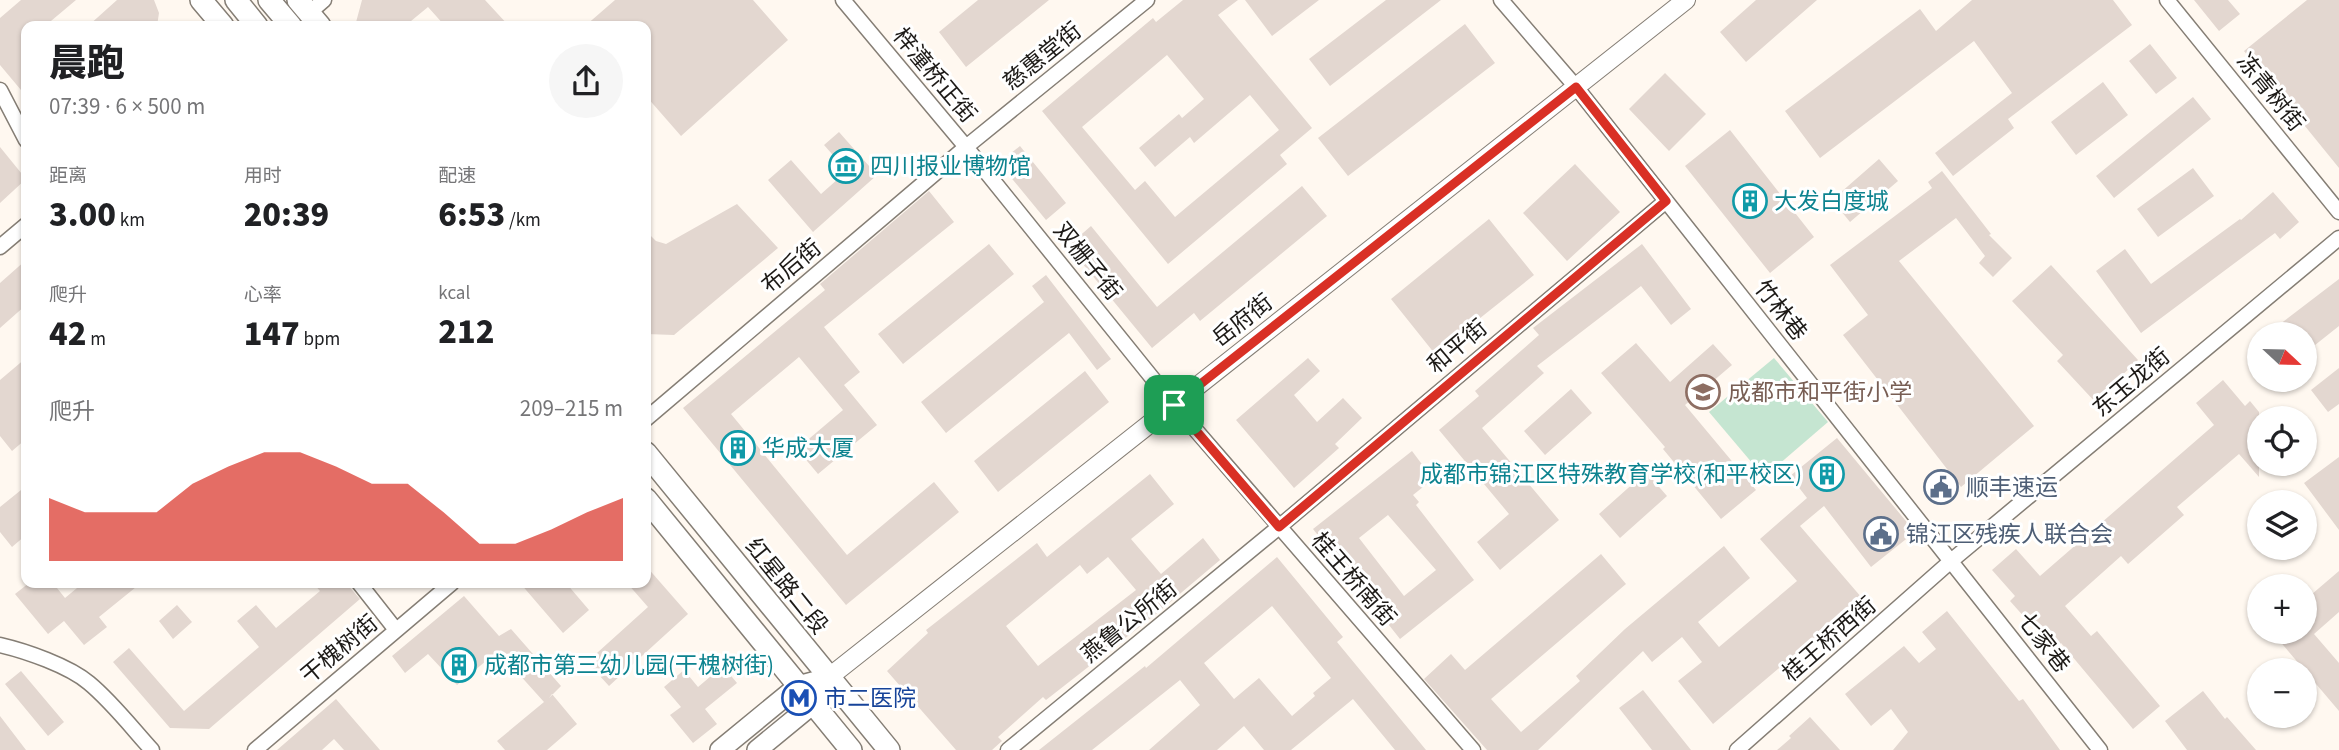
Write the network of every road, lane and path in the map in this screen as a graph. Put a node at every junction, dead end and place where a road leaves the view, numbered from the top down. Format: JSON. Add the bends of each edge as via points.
{"nodes":[{"id":1,"x":201,"y":0,"type":"edge"},
{"id":2,"x":236,"y":0,"type":"edge"},
{"id":3,"x":270,"y":0,"type":"edge"},
{"id":4,"x":843,"y":0,"type":"edge"},
{"id":5,"x":1147,"y":0,"type":"edge"},
{"id":6,"x":1501,"y":0,"type":"edge"},
{"id":7,"x":1686,"y":0,"type":"edge"},
{"id":8,"x":2167,"y":0,"type":"edge"},
{"id":9,"x":219,"y":21,"type":"edge"},
{"id":10,"x":253,"y":21,"type":"edge"},
{"id":11,"x":287,"y":21,"type":"edge"},
{"id":12,"x":1576,"y":87,"type":"junction"},
{"id":13,"x":0,"y":90,"type":"edge"},
{"id":14,"x":21,"y":130,"type":"edge"},
{"id":15,"x":966,"y":147,"type":"junction"},
{"id":16,"x":1666,"y":201,"type":"junction"},
{"id":17,"x":2339,"y":212,"type":"edge"},
{"id":18,"x":21,"y":229,"type":"edge"},
{"id":19,"x":2339,"y":238,"type":"edge"},
{"id":20,"x":0,"y":247,"type":"edge"},
{"id":21,"x":1174,"y":405,"type":"junction"},
{"id":22,"x":651,"y":415,"type":"edge"},
{"id":23,"x":651,"y":459,"type":"edge"},
{"id":24,"x":651,"y":505,"type":"edge"},
{"id":25,"x":1279,"y":527,"type":"junction"},
{"id":26,"x":1951,"y":561,"type":"junction"},
{"id":27,"x":363,"y":588,"type":"edge"},
{"id":28,"x":446,"y":588,"type":"edge"},
{"id":29,"x":396,"y":630,"type":"junction"},
{"id":30,"x":0,"y":645,"type":"edge"},
{"id":31,"x":828,"y":678,"type":"junction"},
{"id":32,"x":798,"y":686,"type":"junction"},
{"id":33,"x":813,"y":705,"type":"junction"},
{"id":34,"x":152,"y":750,"type":"edge"},
{"id":35,"x":255,"y":750,"type":"edge"},
{"id":36,"x":720,"y":750,"type":"edge"},
{"id":37,"x":757,"y":750,"type":"edge"},
{"id":38,"x":851,"y":750,"type":"edge"},
{"id":39,"x":889,"y":750,"type":"edge"},
{"id":40,"x":1008,"y":750,"type":"edge"},
{"id":41,"x":1473,"y":750,"type":"edge"},
{"id":42,"x":1737,"y":750,"type":"edge"},
{"id":43,"x":2100,"y":750,"type":"edge"}],
"edges":[{"from":1,"to":9,"type":"main road"},
{"from":2,"to":10,"type":"main road"},
{"from":3,"to":11,"type":"main road"},
{"from":4,"to":15,"type":"street","name":"梓潼桥正街"},
{"from":5,"to":15,"type":"street","name":"慈惠堂街"},
{"from":6,"to":12,"type":"street","name":"竹林巷"},
{"from":7,"to":12,"type":"street","name":"岳府街"},
{"from":8,"to":17,"type":"street","name":"冻青树街"},
{"from":12,"to":16,"type":"street","name":"竹林巷"},
{"from":12,"to":21,"type":"street","name":"岳府街"},
{"from":13,"to":14,"type":"street"},
{"from":15,"to":21,"type":"street","name":"双栅子街"},
{"from":15,"to":22,"type":"street","name":"布后街"},
{"from":16,"to":25,"type":"street","name":"和平街"},
{"from":16,"to":26,"type":"street","name":"竹林巷"},
{"from":18,"to":20,"type":"street"},
{"from":19,"to":26,"type":"street","name":"东玉龙街"},
{"from":21,"to":25,"type":"street","name":"桂王桥南街"},
{"from":21,"to":31,"type":"street","name":"岳府街"},
{"from":23,"to":31,"type":"main road","name":"红星路二段"},
{"from":24,"to":32,"type":"main road"},
{"from":25,"to":40,"type":"street","name":"燕鲁公所街"},
{"from":25,"to":41,"type":"street","name":"桂王桥南街"},
{"from":26,"to":42,"type":"street","name":"桂王桥西街"},
{"from":26,"to":43,"type":"street","name":"七家巷"},
{"from":27,"to":29,"type":"street"},
{"from":28,"to":29,"type":"street","name":"干槐树街"},
{"from":29,"to":35,"type":"street","name":"干槐树街"},
{"from":30,"to":34,"type":"street","via":[[57,665],[88,682]]},
{"from":31,"to":32,"type":"main road"},
{"from":31,"to":33,"type":"main road"},
{"from":31,"to":39,"type":"main road","name":"红星路二段"},
{"from":32,"to":33,"type":"main road"},
{"from":32,"to":36,"type":"main road"},
{"from":33,"to":37,"type":"main road"},
{"from":33,"to":38,"type":"main road"}]}
